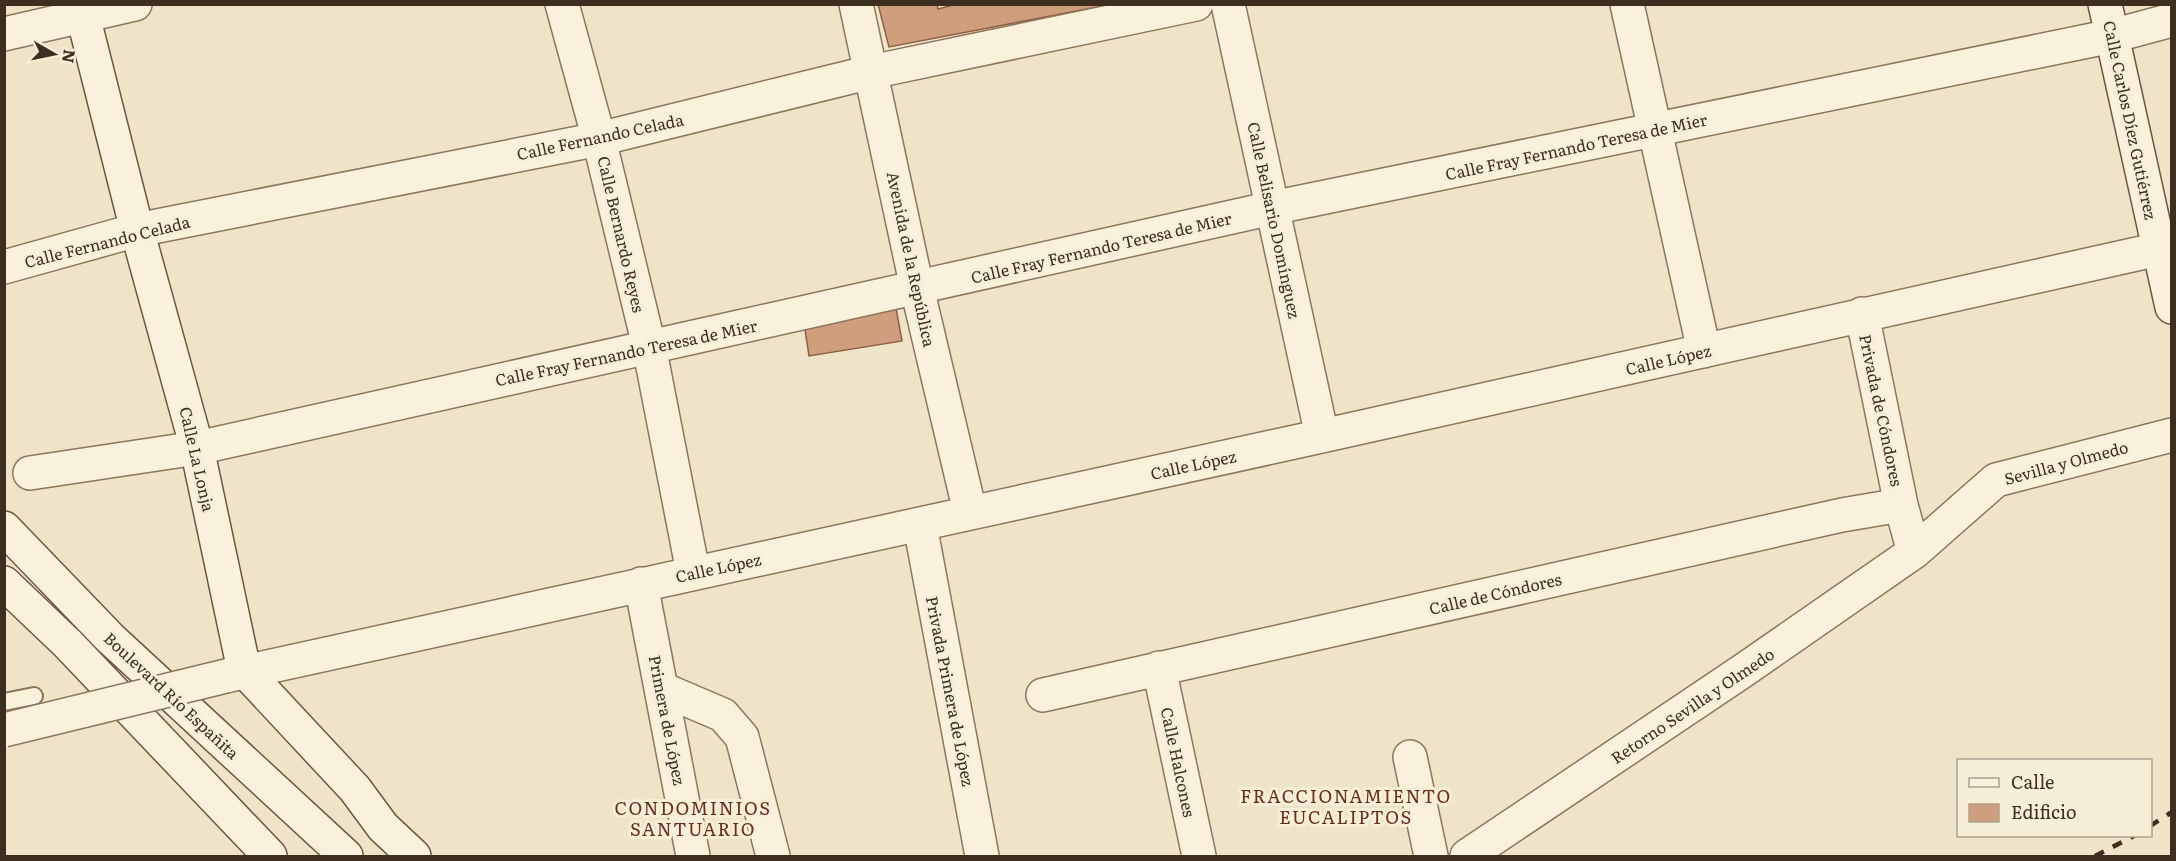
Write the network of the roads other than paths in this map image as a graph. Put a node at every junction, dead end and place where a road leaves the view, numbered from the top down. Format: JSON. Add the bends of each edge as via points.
{"nodes":[{"id":1,"x":135,"y":4,"type":"edge"},
{"id":2,"x":562,"y":4,"type":"edge"},
{"id":3,"x":856,"y":4,"type":"edge"},
{"id":4,"x":1196,"y":4,"type":"edge"},
{"id":5,"x":1228,"y":4,"type":"edge"},
{"id":6,"x":1627,"y":4,"type":"edge"},
{"id":7,"x":2105,"y":4,"type":"edge"},
{"id":8,"x":82,"y":10,"type":"edge"},
{"id":9,"x":2172,"y":20,"type":"edge"},
{"id":10,"x":4,"y":34,"type":"edge"},
{"id":11,"x":2112,"y":36,"type":"junction"},
{"id":12,"x":871,"y":72,"type":"junction"},
{"id":13,"x":1654,"y":130,"type":"junction"},
{"id":14,"x":599,"y":139,"type":"junction"},
{"id":15,"x":1272,"y":208,"type":"junction"},
{"id":16,"x":137,"y":230,"type":"junction"},
{"id":17,"x":2159,"y":249,"type":"junction"},
{"id":18,"x":4,"y":267,"type":"edge"},
{"id":19,"x":917,"y":288,"type":"junction"},
{"id":20,"x":2172,"y":307,"type":"edge"},
{"id":21,"x":1862,"y":314,"type":"junction"},
{"id":22,"x":649,"y":346,"type":"junction"},
{"id":23,"x":1704,"y":351,"type":"junction"},
{"id":24,"x":2172,"y":435,"type":"edge"},
{"id":25,"x":1322,"y":436,"type":"junction"},
{"id":26,"x":197,"y":448,"type":"junction"},
{"id":27,"x":30,"y":473,"type":"dead end"},
{"id":28,"x":1901,"y":505,"type":"junction"},
{"id":29,"x":970,"y":512,"type":"junction"},
{"id":30,"x":920,"y":525,"type":"junction"},
{"id":31,"x":4,"y":528,"type":"edge"},
{"id":32,"x":1914,"y":552,"type":"junction"},
{"id":33,"x":693,"y":572,"type":"junction"},
{"id":34,"x":4,"y":583,"type":"edge"},
{"id":35,"x":641,"y":584,"type":"junction"},
{"id":36,"x":1159,"y":668,"type":"junction"},
{"id":37,"x":235,"y":673,"type":"junction"},
{"id":38,"x":662,"y":688,"type":"junction"},
{"id":39,"x":1043,"y":695,"type":"dead end"},
{"id":40,"x":34,"y":696,"type":"dead end"},
{"id":41,"x":4,"y":702,"type":"edge"},
{"id":42,"x":4,"y":730,"type":"edge"},
{"id":43,"x":1410,"y":758,"type":"dead end"},
{"id":44,"x":270,"y":856,"type":"edge"},
{"id":45,"x":346,"y":856,"type":"edge"},
{"id":46,"x":414,"y":856,"type":"edge"},
{"id":47,"x":693,"y":856,"type":"edge"},
{"id":48,"x":773,"y":856,"type":"edge"},
{"id":49,"x":982,"y":856,"type":"edge"},
{"id":50,"x":1199,"y":856,"type":"edge"},
{"id":51,"x":1431,"y":856,"type":"edge"},
{"id":52,"x":1467,"y":856,"type":"edge"}],
"edges":[{"from":1,"to":8,"type":"street"},
{"from":2,"to":14,"type":"street","name":"Calle Bernardo Reyes"},
{"from":3,"to":12,"type":"street","name":"Avenida de la República"},
{"from":4,"to":12,"type":"street","name":"Calle Fernando Celada"},
{"from":5,"to":15,"type":"street","name":"Calle Belisario Domínguez"},
{"from":6,"to":13,"type":"street"},
{"from":7,"to":11,"type":"street","name":"Calle Carlos Díez Gutiérrez"},
{"from":8,"to":10,"type":"street"},
{"from":8,"to":16,"type":"street","name":"Calle La Lonja"},
{"from":9,"to":11,"type":"street","name":"Calle Fray Fernando Teresa de Mier"},
{"from":11,"to":13,"type":"street","name":"Calle Fray Fernando Teresa de Mier"},
{"from":11,"to":17,"type":"street","name":"Calle Carlos Díez Gutiérrez"},
{"from":12,"to":14,"type":"street","name":"Calle Fernando Celada"},
{"from":12,"to":19,"type":"street","name":"Avenida de la República"},
{"from":13,"to":15,"type":"street","name":"Calle Fray Fernando Teresa de Mier"},
{"from":13,"to":23,"type":"street"},
{"from":14,"to":16,"type":"street","name":"Calle Fernando Celada"},
{"from":14,"to":22,"type":"street","name":"Calle Bernardo Reyes"},
{"from":15,"to":19,"type":"street","name":"Calle Fray Fernando Teresa de Mier"},
{"from":15,"to":25,"type":"street","name":"Calle Belisario Domínguez"},
{"from":16,"to":18,"type":"street","name":"Calle Fernando Celada"},
{"from":16,"to":26,"type":"street","name":"Calle La Lonja"},
{"from":17,"to":20,"type":"street","name":"Calle Carlos Díez Gutiérrez"},
{"from":17,"to":21,"type":"street","name":"Calle López"},
{"from":19,"to":22,"type":"street","name":"Calle Fray Fernando Teresa de Mier"},
{"from":19,"to":29,"type":"street","name":"Avenida de la República"},
{"from":21,"to":23,"type":"street","name":"Calle López"},
{"from":21,"to":28,"type":"street","name":"Privada de Cóndores"},
{"from":22,"to":26,"type":"street","name":"Calle Fray Fernando Teresa de Mier"},
{"from":22,"to":33,"type":"street","name":"Calle Bernardo Reyes"},
{"from":23,"to":25,"type":"street","name":"Calle López"},
{"from":24,"to":32,"type":"street","name":"Sevilla y Olmedo","via":[[1996,480]]},
{"from":25,"to":29,"type":"street","name":"Calle López"},
{"from":26,"to":27,"type":"street","name":"Calle Fray Fernando Teresa de Mier"},
{"from":26,"to":37,"type":"street","name":"Calle La Lonja"},
{"from":28,"to":32,"type":"street"},
{"from":28,"to":36,"type":"street","name":"Calle de Cóndores","via":[[1830,517]]},
{"from":29,"to":30,"type":"street","name":"Calle López"},
{"from":30,"to":33,"type":"street","name":"Calle López"},
{"from":30,"to":49,"type":"street","name":"Privada Primera de López"},
{"from":31,"to":45,"type":"street","name":"Boulevard Río Españita","via":[[110,638]]},
{"from":32,"to":52,"type":"street","name":"Retorno Sevilla y Olmedo"},
{"from":33,"to":35,"type":"street","name":"Calle López"},
{"from":34,"to":44,"type":"street","via":[[68,644]]},
{"from":35,"to":37,"type":"street","name":"Calle López"},
{"from":35,"to":38,"type":"street","name":"Primera de López"},
{"from":36,"to":39,"type":"street","name":"Calle de Cóndores"},
{"from":36,"to":50,"type":"street","name":"Calle Halcones"},
{"from":37,"to":42,"type":"street","name":"Calle López","bridge":true},
{"from":37,"to":46,"type":"street","via":[[355,789],[383,827]]},
{"from":38,"to":47,"type":"street","name":"Primera de López"},
{"from":38,"to":48,"type":"street","via":[[723,715],[742,737]]},
{"from":40,"to":41,"type":"lane"},
{"from":43,"to":51,"type":"street"}]}
